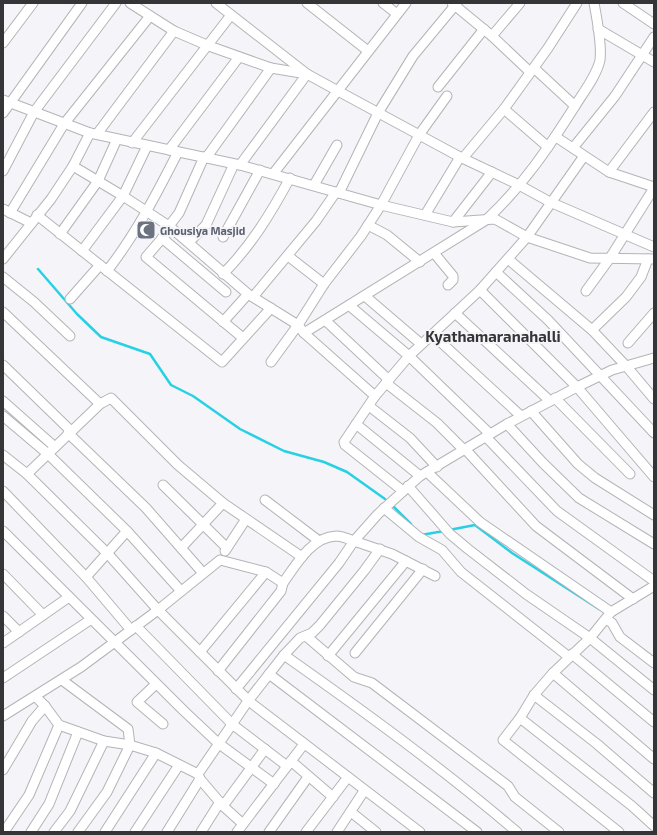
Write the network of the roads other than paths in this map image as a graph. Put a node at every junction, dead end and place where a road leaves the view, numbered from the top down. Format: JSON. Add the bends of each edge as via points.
{"nodes":[{"id":1,"x":33,"y":3,"type":"edge"},
{"id":2,"x":82,"y":3,"type":"edge"},
{"id":3,"x":116,"y":3,"type":"edge"},
{"id":4,"x":130,"y":3,"type":"edge"},
{"id":5,"x":216,"y":3,"type":"edge"},
{"id":6,"x":383,"y":3,"type":"edge"},
{"id":7,"x":406,"y":3,"type":"edge"},
{"id":8,"x":520,"y":3,"type":"edge"},
{"id":9,"x":577,"y":3,"type":"edge"},
{"id":10,"x":594,"y":3,"type":"edge"},
{"id":11,"x":623,"y":3,"type":"edge"},
{"id":12,"x":312,"y":4,"type":"edge"},
{"id":13,"x":454,"y":4,"type":"edge"},
{"id":14,"x":397,"y":14,"type":"junction"},
{"id":15,"x":231,"y":15,"type":"junction"},
{"id":16,"x":150,"y":16,"type":"junction"},
{"id":17,"x":654,"y":24,"type":"edge"},
{"id":18,"x":598,"y":28,"type":"junction"},
{"id":19,"x":484,"y":29,"type":"junction"},
{"id":20,"x":174,"y":31,"type":"junction"},
{"id":21,"x":492,"y":36,"type":"junction"},
{"id":22,"x":654,"y":38,"type":"edge"},
{"id":23,"x":3,"y":43,"type":"edge"},
{"id":24,"x":209,"y":46,"type":"junction"},
{"id":25,"x":368,"y":51,"type":"junction"},
{"id":26,"x":643,"y":54,"type":"junction"},
{"id":27,"x":239,"y":57,"type":"junction"},
{"id":28,"x":654,"y":62,"type":"edge"},
{"id":29,"x":271,"y":68,"type":"junction"},
{"id":30,"x":532,"y":70,"type":"junction"},
{"id":31,"x":307,"y":74,"type":"junction"},
{"id":32,"x":438,"y":87,"type":"dead end"},
{"id":33,"x":338,"y":91,"type":"junction"},
{"id":34,"x":447,"y":96,"type":"dead end"},
{"id":35,"x":6,"y":102,"type":"edge"},
{"id":36,"x":575,"y":106,"type":"junction"},
{"id":37,"x":504,"y":109,"type":"junction"},
{"id":38,"x":34,"y":112,"type":"junction"},
{"id":39,"x":654,"y":112,"type":"edge"},
{"id":40,"x":3,"y":113,"type":"edge"},
{"id":41,"x":378,"y":113,"type":"junction"},
{"id":42,"x":64,"y":124,"type":"junction"},
{"id":43,"x":93,"y":134,"type":"junction"},
{"id":44,"x":419,"y":134,"type":"junction"},
{"id":45,"x":556,"y":137,"type":"junction"},
{"id":46,"x":117,"y":139,"type":"junction"},
{"id":47,"x":132,"y":143,"type":"junction"},
{"id":48,"x":337,"y":145,"type":"dead end"},
{"id":49,"x":147,"y":146,"type":"junction"},
{"id":50,"x":548,"y":147,"type":"junction"},
{"id":51,"x":573,"y":148,"type":"junction"},
{"id":52,"x":169,"y":150,"type":"junction"},
{"id":53,"x":178,"y":152,"type":"junction"},
{"id":54,"x":584,"y":156,"type":"junction"},
{"id":55,"x":205,"y":158,"type":"junction"},
{"id":56,"x":462,"y":158,"type":"junction"},
{"id":57,"x":237,"y":164,"type":"junction"},
{"id":58,"x":73,"y":166,"type":"junction"},
{"id":59,"x":260,"y":170,"type":"junction"},
{"id":60,"x":3,"y":171,"type":"edge"},
{"id":61,"x":492,"y":172,"type":"junction"},
{"id":62,"x":609,"y":172,"type":"junction"},
{"id":63,"x":273,"y":174,"type":"junction"},
{"id":64,"x":290,"y":178,"type":"junction"},
{"id":65,"x":98,"y":181,"type":"junction"},
{"id":66,"x":314,"y":185,"type":"junction"},
{"id":67,"x":520,"y":185,"type":"junction"},
{"id":68,"x":654,"y":188,"type":"edge"},
{"id":69,"x":338,"y":192,"type":"junction"},
{"id":70,"x":123,"y":196,"type":"junction"},
{"id":71,"x":550,"y":202,"type":"junction"},
{"id":72,"x":381,"y":205,"type":"junction"},
{"id":73,"x":7,"y":211,"type":"edge"},
{"id":74,"x":147,"y":211,"type":"junction"},
{"id":75,"x":37,"y":215,"type":"junction"},
{"id":76,"x":425,"y":215,"type":"junction"},
{"id":77,"x":486,"y":220,"type":"junction"},
{"id":78,"x":452,"y":222,"type":"junction"},
{"id":79,"x":30,"y":223,"type":"junction"},
{"id":80,"x":368,"y":225,"type":"junction"},
{"id":81,"x":170,"y":227,"type":"junction"},
{"id":82,"x":60,"y":234,"type":"junction"},
{"id":83,"x":624,"y":234,"type":"junction"},
{"id":84,"x":223,"y":237,"type":"dead end"},
{"id":85,"x":527,"y":237,"type":"junction"},
{"id":86,"x":162,"y":238,"type":"junction"},
{"id":87,"x":189,"y":242,"type":"junction"},
{"id":88,"x":3,"y":243,"type":"edge"},
{"id":89,"x":654,"y":247,"type":"edge"},
{"id":90,"x":11,"y":248,"type":"junction"},
{"id":91,"x":82,"y":251,"type":"junction"},
{"id":92,"x":434,"y":253,"type":"junction"},
{"id":93,"x":288,"y":256,"type":"junction"},
{"id":94,"x":610,"y":258,"type":"junction"},
{"id":95,"x":3,"y":259,"type":"edge"},
{"id":96,"x":508,"y":259,"type":"junction"},
{"id":97,"x":651,"y":259,"type":"edge"},
{"id":98,"x":420,"y":262,"type":"junction"},
{"id":99,"x":100,"y":265,"type":"junction"},
{"id":100,"x":107,"y":271,"type":"junction"},
{"id":101,"x":496,"y":272,"type":"junction"},
{"id":102,"x":223,"y":274,"type":"junction"},
{"id":103,"x":3,"y":277,"type":"edge"},
{"id":104,"x":324,"y":284,"type":"junction"},
{"id":105,"x":448,"y":285,"type":"dead end"},
{"id":106,"x":480,"y":290,"type":"junction"},
{"id":107,"x":586,"y":291,"type":"dead end"},
{"id":108,"x":226,"y":292,"type":"dead end"},
{"id":109,"x":250,"y":296,"type":"junction"},
{"id":110,"x":365,"y":296,"type":"junction"},
{"id":111,"x":70,"y":300,"type":"dead end"},
{"id":112,"x":350,"y":306,"type":"junction"},
{"id":113,"x":271,"y":308,"type":"junction"},
{"id":114,"x":455,"y":313,"type":"junction"},
{"id":115,"x":654,"y":313,"type":"edge"},
{"id":116,"x":5,"y":318,"type":"edge"},
{"id":117,"x":326,"y":321,"type":"junction"},
{"id":118,"x":223,"y":322,"type":"junction"},
{"id":119,"x":298,"y":325,"type":"junction"},
{"id":120,"x":592,"y":330,"type":"junction"},
{"id":121,"x":304,"y":333,"type":"junction"},
{"id":122,"x":432,"y":334,"type":"junction"},
{"id":123,"x":70,"y":336,"type":"dead end"},
{"id":124,"x":243,"y":338,"type":"junction"},
{"id":125,"x":628,"y":343,"type":"dead end"},
{"id":126,"x":421,"y":344,"type":"junction"},
{"id":127,"x":409,"y":356,"type":"junction"},
{"id":128,"x":654,"y":358,"type":"edge"},
{"id":129,"x":271,"y":362,"type":"dead end"},
{"id":130,"x":3,"y":365,"type":"edge"},
{"id":131,"x":627,"y":366,"type":"junction"},
{"id":132,"x":601,"y":375,"type":"junction"},
{"id":133,"x":388,"y":381,"type":"junction"},
{"id":134,"x":577,"y":387,"type":"junction"},
{"id":135,"x":374,"y":396,"type":"junction"},
{"id":136,"x":654,"y":399,"type":"edge"},
{"id":137,"x":3,"y":400,"type":"edge"},
{"id":138,"x":553,"y":400,"type":"junction"},
{"id":139,"x":100,"y":404,"type":"junction"},
{"id":140,"x":369,"y":406,"type":"junction"},
{"id":141,"x":531,"y":411,"type":"junction"},
{"id":142,"x":3,"y":416,"type":"edge"},
{"id":143,"x":521,"y":416,"type":"junction"},
{"id":144,"x":356,"y":424,"type":"junction"},
{"id":145,"x":507,"y":424,"type":"junction"},
{"id":146,"x":70,"y":432,"type":"junction"},
{"id":147,"x":654,"y":433,"type":"edge"},
{"id":148,"x":488,"y":436,"type":"junction"},
{"id":149,"x":55,"y":447,"type":"junction"},
{"id":150,"x":465,"y":450,"type":"junction"},
{"id":151,"x":48,"y":454,"type":"junction"},
{"id":152,"x":3,"y":455,"type":"edge"},
{"id":153,"x":437,"y":467,"type":"junction"},
{"id":154,"x":26,"y":474,"type":"junction"},
{"id":155,"x":423,"y":474,"type":"junction"},
{"id":156,"x":630,"y":474,"type":"dead end"},
{"id":157,"x":654,"y":477,"type":"edge"},
{"id":158,"x":163,"y":485,"type":"dead end"},
{"id":159,"x":406,"y":489,"type":"junction"},
{"id":160,"x":3,"y":491,"type":"edge"},
{"id":161,"x":265,"y":500,"type":"dead end"},
{"id":162,"x":223,"y":503,"type":"junction"},
{"id":163,"x":384,"y":508,"type":"junction"},
{"id":164,"x":654,"y":515,"type":"edge"},
{"id":165,"x":246,"y":519,"type":"junction"},
{"id":166,"x":204,"y":524,"type":"junction"},
{"id":167,"x":3,"y":531,"type":"edge"},
{"id":168,"x":127,"y":531,"type":"junction"},
{"id":169,"x":319,"y":541,"type":"junction"},
{"id":170,"x":354,"y":541,"type":"junction"},
{"id":171,"x":654,"y":544,"type":"edge"},
{"id":172,"x":181,"y":548,"type":"junction"},
{"id":173,"x":227,"y":548,"type":"junction"},
{"id":174,"x":380,"y":550,"type":"junction"},
{"id":175,"x":108,"y":554,"type":"junction"},
{"id":176,"x":302,"y":557,"type":"junction"},
{"id":177,"x":220,"y":560,"type":"junction"},
{"id":178,"x":406,"y":561,"type":"junction"},
{"id":179,"x":422,"y":569,"type":"junction"},
{"id":180,"x":266,"y":572,"type":"junction"},
{"id":181,"x":203,"y":573,"type":"junction"},
{"id":182,"x":3,"y":574,"type":"edge"},
{"id":183,"x":436,"y":576,"type":"dead end"},
{"id":184,"x":86,"y":577,"type":"junction"},
{"id":185,"x":654,"y":581,"type":"edge"},
{"id":186,"x":283,"y":583,"type":"junction"},
{"id":187,"x":654,"y":586,"type":"edge"},
{"id":188,"x":181,"y":592,"type":"junction"},
{"id":189,"x":69,"y":597,"type":"junction"},
{"id":190,"x":633,"y":599,"type":"junction"},
{"id":191,"x":158,"y":610,"type":"junction"},
{"id":192,"x":43,"y":615,"type":"junction"},
{"id":193,"x":609,"y":615,"type":"junction"},
{"id":194,"x":3,"y":616,"type":"edge"},
{"id":195,"x":90,"y":620,"type":"junction"},
{"id":196,"x":134,"y":628,"type":"junction"},
{"id":197,"x":19,"y":632,"type":"junction"},
{"id":198,"x":306,"y":636,"type":"junction"},
{"id":199,"x":590,"y":638,"type":"junction"},
{"id":200,"x":3,"y":643,"type":"edge"},
{"id":201,"x":114,"y":643,"type":"junction"},
{"id":202,"x":200,"y":652,"type":"junction"},
{"id":203,"x":355,"y":653,"type":"dead end"},
{"id":204,"x":284,"y":655,"type":"junction"},
{"id":205,"x":328,"y":656,"type":"junction"},
{"id":206,"x":571,"y":656,"type":"junction"},
{"id":207,"x":654,"y":663,"type":"edge"},
{"id":208,"x":251,"y":670,"type":"junction"},
{"id":209,"x":218,"y":671,"type":"junction"},
{"id":210,"x":553,"y":673,"type":"junction"},
{"id":211,"x":266,"y":677,"type":"junction"},
{"id":212,"x":3,"y":678,"type":"edge"},
{"id":213,"x":62,"y":680,"type":"junction"},
{"id":214,"x":156,"y":684,"type":"junction"},
{"id":215,"x":236,"y":689,"type":"junction"},
{"id":216,"x":654,"y":690,"type":"edge"},
{"id":217,"x":534,"y":695,"type":"junction"},
{"id":218,"x":36,"y":697,"type":"junction"},
{"id":219,"x":248,"y":701,"type":"junction"},
{"id":220,"x":45,"y":706,"type":"junction"},
{"id":221,"x":4,"y":717,"type":"edge"},
{"id":222,"x":520,"y":718,"type":"junction"},
{"id":223,"x":654,"y":722,"type":"edge"},
{"id":224,"x":163,"y":724,"type":"dead end"},
{"id":225,"x":232,"y":724,"type":"junction"},
{"id":226,"x":59,"y":725,"type":"junction"},
{"id":227,"x":78,"y":732,"type":"junction"},
{"id":228,"x":104,"y":741,"type":"junction"},
{"id":229,"x":218,"y":743,"type":"junction"},
{"id":230,"x":304,"y":744,"type":"junction"},
{"id":231,"x":130,"y":745,"type":"junction"},
{"id":232,"x":265,"y":749,"type":"junction"},
{"id":233,"x":156,"y":753,"type":"junction"},
{"id":234,"x":654,"y":759,"type":"edge"},
{"id":235,"x":289,"y":764,"type":"junction"},
{"id":236,"x":179,"y":765,"type":"junction"},
{"id":237,"x":252,"y":767,"type":"junction"},
{"id":238,"x":3,"y":770,"type":"edge"},
{"id":239,"x":199,"y":776,"type":"junction"},
{"id":240,"x":308,"y":777,"type":"junction"},
{"id":241,"x":348,"y":777,"type":"junction"},
{"id":242,"x":274,"y":784,"type":"junction"},
{"id":243,"x":364,"y":791,"type":"junction"},
{"id":244,"x":654,"y":793,"type":"edge"},
{"id":245,"x":333,"y":797,"type":"junction"},
{"id":246,"x":221,"y":804,"type":"junction"},
{"id":247,"x":351,"y":812,"type":"junction"},
{"id":248,"x":243,"y":824,"type":"junction"},
{"id":249,"x":654,"y":826,"type":"edge"},
{"id":250,"x":342,"y":830,"type":"edge"},
{"id":251,"x":4,"y":832,"type":"edge"},
{"id":252,"x":31,"y":832,"type":"edge"},
{"id":253,"x":54,"y":832,"type":"edge"},
{"id":254,"x":78,"y":832,"type":"edge"},
{"id":255,"x":105,"y":832,"type":"edge"},
{"id":256,"x":135,"y":832,"type":"edge"},
{"id":257,"x":166,"y":832,"type":"edge"},
{"id":258,"x":201,"y":832,"type":"edge"},
{"id":259,"x":237,"y":832,"type":"edge"},
{"id":260,"x":269,"y":832,"type":"edge"},
{"id":261,"x":306,"y":832,"type":"edge"},
{"id":262,"x":376,"y":832,"type":"edge"},
{"id":263,"x":420,"y":832,"type":"edge"},
{"id":264,"x":476,"y":832,"type":"edge"},
{"id":265,"x":517,"y":832,"type":"edge"},
{"id":266,"x":559,"y":832,"type":"edge"},
{"id":267,"x":619,"y":832,"type":"edge"}],
"edges":[{"from":1,"to":23,"type":"street"},
{"from":2,"to":35,"type":"street"},
{"from":3,"to":38,"type":"street"},
{"from":4,"to":16,"type":"street"},
{"from":5,"to":15,"type":"street"},
{"from":6,"to":14,"type":"street"},
{"from":7,"to":14,"type":"street"},
{"from":8,"to":21,"type":"street"},
{"from":9,"to":30,"type":"street"},
{"from":10,"to":18,"type":"street"},
{"from":11,"to":17,"type":"street"},
{"from":12,"to":25,"type":"street"},
{"from":13,"to":19,"type":"street"},
{"from":13,"to":41,"type":"street","via":[[413,56]]},
{"from":14,"to":25,"type":"street"},
{"from":15,"to":24,"type":"street"},
{"from":15,"to":31,"type":"street"},
{"from":16,"to":20,"type":"street"},
{"from":16,"to":42,"type":"street"},
{"from":18,"to":26,"type":"street"},
{"from":18,"to":36,"type":"street","via":[[600,61]]},
{"from":19,"to":21,"type":"street"},
{"from":19,"to":32,"type":"street"},
{"from":20,"to":24,"type":"street"},
{"from":20,"to":43,"type":"street"},
{"from":21,"to":30,"type":"street"},
{"from":22,"to":26,"type":"street"},
{"from":24,"to":27,"type":"street"},
{"from":24,"to":47,"type":"street"},
{"from":25,"to":33,"type":"street"},
{"from":26,"to":28,"type":"street"},
{"from":26,"to":51,"type":"street","via":[[615,96]]},
{"from":27,"to":29,"type":"street"},
{"from":27,"to":52,"type":"street"},
{"from":29,"to":31,"type":"street"},
{"from":29,"to":55,"type":"street"},
{"from":30,"to":36,"type":"street"},
{"from":30,"to":37,"type":"street"},
{"from":31,"to":33,"type":"street"},
{"from":31,"to":57,"type":"street"},
{"from":33,"to":41,"type":"street"},
{"from":33,"to":63,"type":"street"},
{"from":34,"to":44,"type":"street"},
{"from":35,"to":38,"type":"street"},
{"from":35,"to":40,"type":"street"},
{"from":36,"to":45,"type":"street"},
{"from":37,"to":50,"type":"street"},
{"from":37,"to":56,"type":"street"},
{"from":38,"to":42,"type":"street"},
{"from":38,"to":60,"type":"street"},
{"from":39,"to":62,"type":"street"},
{"from":41,"to":44,"type":"street"},
{"from":41,"to":69,"type":"street"},
{"from":42,"to":43,"type":"street"},
{"from":42,"to":73,"type":"street"},
{"from":43,"to":46,"type":"street"},
{"from":43,"to":58,"type":"street"},
{"from":44,"to":56,"type":"street"},
{"from":44,"to":72,"type":"street"},
{"from":45,"to":50,"type":"street"},
{"from":45,"to":51,"type":"street"},
{"from":46,"to":47,"type":"street"},
{"from":46,"to":65,"type":"street"},
{"from":47,"to":49,"type":"street"},
{"from":48,"to":66,"type":"street"},
{"from":49,"to":52,"type":"street"},
{"from":49,"to":70,"type":"street"},
{"from":50,"to":67,"type":"street"},
{"from":51,"to":54,"type":"street"},
{"from":52,"to":53,"type":"street"},
{"from":53,"to":55,"type":"street"},
{"from":53,"to":74,"type":"street"},
{"from":54,"to":62,"type":"street"},
{"from":54,"to":71,"type":"street"},
{"from":55,"to":57,"type":"street"},
{"from":55,"to":81,"type":"street"},
{"from":56,"to":61,"type":"street"},
{"from":56,"to":76,"type":"street"},
{"from":57,"to":59,"type":"street"},
{"from":57,"to":87,"type":"street","via":[[206,224]]},
{"from":58,"to":65,"type":"street"},
{"from":58,"to":75,"type":"street"},
{"from":59,"to":63,"type":"street"},
{"from":59,"to":84,"type":"street"},
{"from":61,"to":67,"type":"street"},
{"from":61,"to":78,"type":"street"},
{"from":62,"to":68,"type":"street"},
{"from":63,"to":64,"type":"street"},
{"from":64,"to":66,"type":"street"},
{"from":64,"to":102,"type":"street","via":[[274,208],[246,248]]},
{"from":65,"to":70,"type":"street"},
{"from":65,"to":82,"type":"street"},
{"from":66,"to":69,"type":"street"},
{"from":67,"to":71,"type":"street"},
{"from":67,"to":77,"type":"street"},
{"from":68,"to":83,"type":"street"},
{"from":69,"to":72,"type":"street"},
{"from":69,"to":93,"type":"street"},
{"from":70,"to":74,"type":"street"},
{"from":70,"to":91,"type":"street"},
{"from":71,"to":83,"type":"street"},
{"from":71,"to":85,"type":"street"},
{"from":72,"to":76,"type":"street"},
{"from":72,"to":80,"type":"street"},
{"from":73,"to":79,"type":"street"},
{"from":74,"to":81,"type":"street"},
{"from":74,"to":100,"type":"street"},
{"from":75,"to":79,"type":"street"},
{"from":75,"to":82,"type":"street"},
{"from":76,"to":78,"type":"street"},
{"from":77,"to":78,"type":"street"},
{"from":77,"to":85,"type":"street","via":[[495,219]]},
{"from":77,"to":92,"type":"street"},
{"from":79,"to":90,"type":"street"},
{"from":80,"to":98,"type":"street","via":[[387,235]]},
{"from":80,"to":104,"type":"street"},
{"from":81,"to":86,"type":"street"},
{"from":81,"to":87,"type":"street"},
{"from":82,"to":91,"type":"street"},
{"from":83,"to":89,"type":"street"},
{"from":83,"to":94,"type":"street"},
{"from":85,"to":94,"type":"street","via":[[590,258]]},
{"from":85,"to":96,"type":"street"},
{"from":86,"to":108,"type":"street"},
{"from":86,"to":118,"type":"street","via":[[146,257]]},
{"from":87,"to":102,"type":"street"},
{"from":88,"to":90,"type":"street"},
{"from":90,"to":95,"type":"street"},
{"from":91,"to":99,"type":"street"},
{"from":92,"to":98,"type":"street"},
{"from":92,"to":105,"type":"street","via":[[453,276]]},
{"from":93,"to":104,"type":"street"},
{"from":93,"to":109,"type":"street"},
{"from":94,"to":97,"type":"street"},
{"from":94,"to":107,"type":"street"},
{"from":96,"to":101,"type":"street"},
{"from":96,"to":120,"type":"street"},
{"from":97,"to":120,"type":"street","via":[[642,277],[626,297]]},
{"from":98,"to":110,"type":"street"},
{"from":99,"to":100,"type":"street"},
{"from":99,"to":111,"type":"street"},
{"from":100,"to":124,"type":"street","via":[[222,362]]},
{"from":101,"to":106,"type":"street"},
{"from":101,"to":132,"type":"street","via":[[548,320]]},
{"from":102,"to":109,"type":"street"},
{"from":103,"to":123,"type":"street"},
{"from":104,"to":119,"type":"street"},
{"from":106,"to":114,"type":"street"},
{"from":106,"to":134,"type":"street"},
{"from":109,"to":113,"type":"street"},
{"from":109,"to":118,"type":"street"},
{"from":110,"to":112,"type":"street"},
{"from":110,"to":126,"type":"street"},
{"from":112,"to":117,"type":"street"},
{"from":112,"to":127,"type":"street"},
{"from":113,"to":119,"type":"street"},
{"from":113,"to":124,"type":"street"},
{"from":114,"to":122,"type":"street"},
{"from":114,"to":138,"type":"street"},
{"from":115,"to":125,"type":"street"},
{"from":116,"to":139,"type":"street"},
{"from":117,"to":121,"type":"street"},
{"from":117,"to":133,"type":"street"},
{"from":118,"to":124,"type":"street"},
{"from":119,"to":121,"type":"street"},
{"from":119,"to":129,"type":"street"},
{"from":120,"to":131,"type":"street"},
{"from":121,"to":135,"type":"street"},
{"from":122,"to":126,"type":"street"},
{"from":122,"to":143,"type":"street"},
{"from":126,"to":127,"type":"street"},
{"from":127,"to":133,"type":"street"},
{"from":127,"to":148,"type":"street"},
{"from":128,"to":131,"type":"street"},
{"from":130,"to":146,"type":"street"},
{"from":131,"to":132,"type":"street"},
{"from":131,"to":136,"type":"street"},
{"from":132,"to":134,"type":"street"},
{"from":132,"to":147,"type":"street"},
{"from":133,"to":135,"type":"street"},
{"from":133,"to":150,"type":"street"},
{"from":134,"to":138,"type":"street"},
{"from":134,"to":157,"type":"street"},
{"from":135,"to":140,"type":"street"},
{"from":137,"to":149,"type":"street"},
{"from":138,"to":141,"type":"street"},
{"from":138,"to":156,"type":"street"},
{"from":139,"to":146,"type":"street"},
{"from":139,"to":162,"type":"street","via":[[111,398],[178,466]]},
{"from":140,"to":144,"type":"street"},
{"from":140,"to":153,"type":"street","via":[[410,438]]},
{"from":141,"to":143,"type":"street"},
{"from":141,"to":164,"type":"street","via":[[578,464],[595,478]]},
{"from":142,"to":151,"type":"street"},
{"from":143,"to":145,"type":"street"},
{"from":144,"to":155,"type":"street"},
{"from":144,"to":159,"type":"street","via":[[344,444]]},
{"from":145,"to":148,"type":"street"},
{"from":145,"to":171,"type":"street","via":[[579,498]]},
{"from":146,"to":149,"type":"street"},
{"from":146,"to":172,"type":"street","via":[[146,508]]},
{"from":148,"to":150,"type":"street"},
{"from":148,"to":185,"type":"street","via":[[557,511]]},
{"from":149,"to":151,"type":"street"},
{"from":150,"to":153,"type":"street"},
{"from":150,"to":190,"type":"street","via":[[536,526]]},
{"from":151,"to":154,"type":"street"},
{"from":151,"to":168,"type":"street"},
{"from":152,"to":154,"type":"street"},
{"from":153,"to":155,"type":"street"},
{"from":154,"to":175,"type":"street"},
{"from":155,"to":159,"type":"street"},
{"from":155,"to":193,"type":"street","via":[[480,522]]},
{"from":158,"to":166,"type":"street"},
{"from":159,"to":163,"type":"street"},
{"from":159,"to":199,"type":"street","via":[[447,531],[526,594]]},
{"from":160,"to":184,"type":"street"},
{"from":161,"to":169,"type":"street"},
{"from":162,"to":165,"type":"street"},
{"from":162,"to":166,"type":"street"},
{"from":163,"to":170,"type":"street"},
{"from":163,"to":206,"type":"street","via":[[418,537],[442,550],[461,572]]},
{"from":165,"to":173,"type":"street"},
{"from":165,"to":176,"type":"street"},
{"from":166,"to":172,"type":"street"},
{"from":166,"to":173,"type":"street"},
{"from":167,"to":189,"type":"street"},
{"from":168,"to":175,"type":"street"},
{"from":168,"to":188,"type":"street"},
{"from":169,"to":170,"type":"street","via":[[336,536]]},
{"from":169,"to":176,"type":"street"},
{"from":170,"to":174,"type":"street"},
{"from":170,"to":208,"type":"street","via":[[339,563]]},
{"from":172,"to":181,"type":"street"},
{"from":173,"to":177,"type":"street"},
{"from":174,"to":178,"type":"street"},
{"from":174,"to":198,"type":"street","via":[[320,625]]},
{"from":175,"to":184,"type":"street"},
{"from":175,"to":191,"type":"street"},
{"from":176,"to":186,"type":"street"},
{"from":177,"to":180,"type":"street"},
{"from":177,"to":181,"type":"street"},
{"from":178,"to":179,"type":"street"},
{"from":178,"to":205,"type":"street"},
{"from":179,"to":183,"type":"street"},
{"from":179,"to":203,"type":"street"},
{"from":180,"to":186,"type":"street"},
{"from":180,"to":202,"type":"street"},
{"from":181,"to":188,"type":"street"},
{"from":182,"to":192,"type":"street"},
{"from":184,"to":196,"type":"street"},
{"from":186,"to":209,"type":"street","via":[[281,591]]},
{"from":187,"to":190,"type":"street"},
{"from":188,"to":191,"type":"street"},
{"from":189,"to":192,"type":"street"},
{"from":189,"to":195,"type":"street"},
{"from":190,"to":193,"type":"street"},
{"from":191,"to":196,"type":"street"},
{"from":191,"to":202,"type":"street"},
{"from":192,"to":197,"type":"street"},
{"from":193,"to":199,"type":"street"},
{"from":193,"to":207,"type":"street","via":[[620,637]]},
{"from":194,"to":197,"type":"street"},
{"from":195,"to":201,"type":"street"},
{"from":195,"to":212,"type":"street"},
{"from":196,"to":201,"type":"street"},
{"from":196,"to":225,"type":"street"},
{"from":197,"to":200,"type":"street"},
{"from":198,"to":204,"type":"street","via":[[300,638]]},
{"from":198,"to":205,"type":"street"},
{"from":199,"to":206,"type":"street"},
{"from":199,"to":216,"type":"street"},
{"from":201,"to":213,"type":"street"},
{"from":201,"to":214,"type":"street"},
{"from":202,"to":209,"type":"street"},
{"from":204,"to":211,"type":"street"},
{"from":204,"to":265,"type":"street","via":[[455,780]]},
{"from":205,"to":266,"type":"street","via":[[354,677],[372,683],[508,786],[515,796]]},
{"from":206,"to":210,"type":"street"},
{"from":206,"to":223,"type":"street"},
{"from":208,"to":211,"type":"street"},
{"from":208,"to":215,"type":"street"},
{"from":209,"to":215,"type":"street"},
{"from":210,"to":217,"type":"street"},
{"from":210,"to":234,"type":"street"},
{"from":211,"to":219,"type":"street"},
{"from":211,"to":264,"type":"street"},
{"from":213,"to":218,"type":"street"},
{"from":213,"to":231,"type":"street","via":[[128,729]]},
{"from":214,"to":224,"type":"street","via":[[137,702]]},
{"from":214,"to":229,"type":"street"},
{"from":215,"to":219,"type":"street"},
{"from":217,"to":222,"type":"street"},
{"from":217,"to":244,"type":"street"},
{"from":218,"to":220,"type":"street"},
{"from":218,"to":221,"type":"street","via":[[26,700]]},
{"from":219,"to":225,"type":"street"},
{"from":219,"to":230,"type":"street"},
{"from":220,"to":226,"type":"street"},
{"from":220,"to":238,"type":"street","via":[[32,721]]},
{"from":222,"to":249,"type":"street"},
{"from":222,"to":267,"type":"street","via":[[503,740]]},
{"from":225,"to":229,"type":"street"},
{"from":225,"to":232,"type":"street"},
{"from":226,"to":227,"type":"street"},
{"from":226,"to":251,"type":"street","via":[[29,795]]},
{"from":227,"to":228,"type":"street"},
{"from":227,"to":252,"type":"street","via":[[49,804]]},
{"from":228,"to":231,"type":"street"},
{"from":228,"to":253,"type":"street","via":[[70,811]]},
{"from":229,"to":237,"type":"street"},
{"from":229,"to":239,"type":"street"},
{"from":230,"to":235,"type":"street"},
{"from":230,"to":241,"type":"street"},
{"from":231,"to":233,"type":"street"},
{"from":231,"to":254,"type":"street","via":[[107,792]]},
{"from":232,"to":235,"type":"street"},
{"from":232,"to":237,"type":"street"},
{"from":233,"to":236,"type":"street"},
{"from":233,"to":255,"type":"street"},
{"from":235,"to":240,"type":"street"},
{"from":235,"to":242,"type":"street"},
{"from":236,"to":239,"type":"street"},
{"from":236,"to":256,"type":"street"},
{"from":237,"to":242,"type":"street"},
{"from":237,"to":246,"type":"street"},
{"from":239,"to":246,"type":"street"},
{"from":239,"to":257,"type":"street"},
{"from":240,"to":245,"type":"street"},
{"from":240,"to":260,"type":"street"},
{"from":241,"to":243,"type":"street"},
{"from":241,"to":245,"type":"street"},
{"from":242,"to":248,"type":"street"},
{"from":243,"to":247,"type":"street"},
{"from":243,"to":263,"type":"street"},
{"from":245,"to":261,"type":"street"},
{"from":246,"to":248,"type":"street"},
{"from":246,"to":258,"type":"street"},
{"from":247,"to":250,"type":"street"},
{"from":247,"to":262,"type":"street"},
{"from":248,"to":259,"type":"street"}]}
